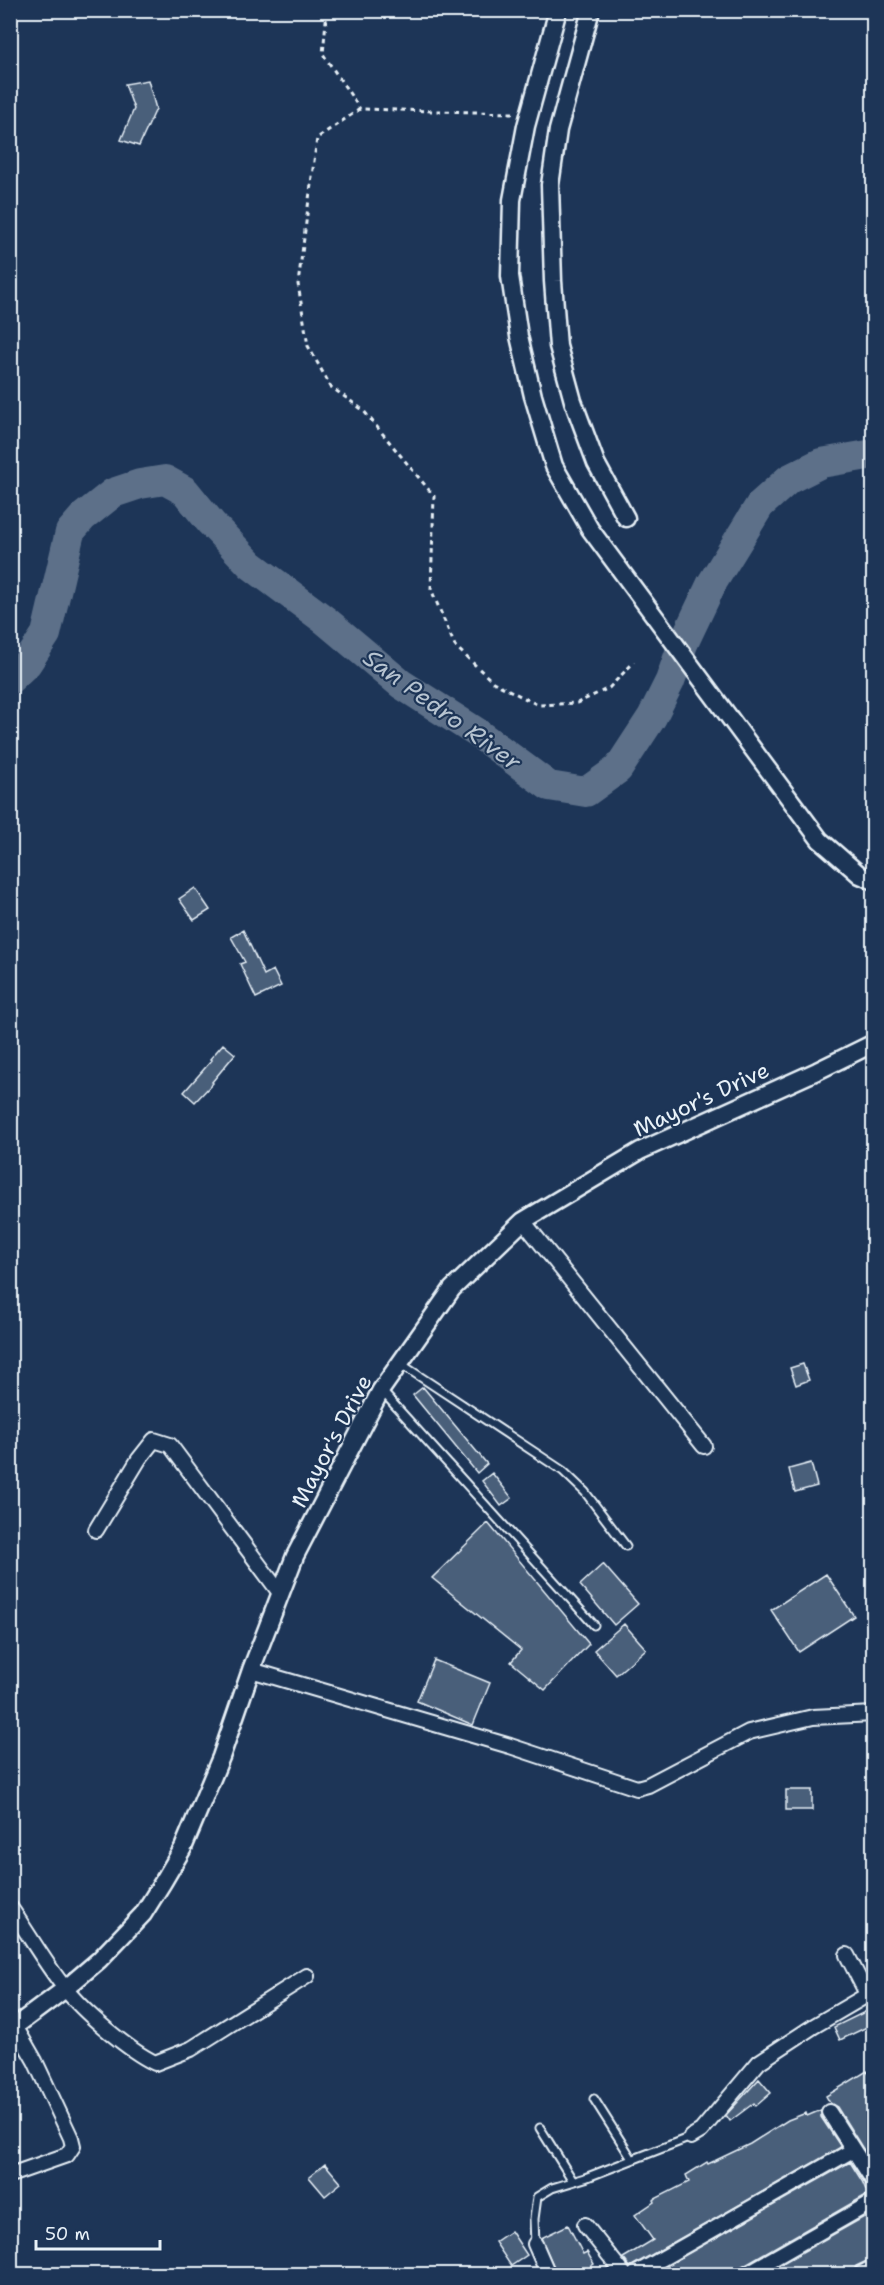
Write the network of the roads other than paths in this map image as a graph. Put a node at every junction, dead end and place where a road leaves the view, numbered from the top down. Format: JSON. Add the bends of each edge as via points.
{"nodes":[{"id":1,"x":558,"y":10,"type":"edge"},
{"id":2,"x":591,"y":10,"type":"edge"},
{"id":3,"x":626,"y":518,"type":"dead end"},
{"id":4,"x":873,"y":881,"type":"edge"},
{"id":5,"x":873,"y":1042,"type":"edge"},
{"id":6,"x":523,"y":1221,"type":"junction"},
{"id":7,"x":401,"y":1364,"type":"junction"},
{"id":8,"x":381,"y":1390,"type":"junction"},
{"id":9,"x":705,"y":1446,"type":"dead end"},
{"id":10,"x":96,"y":1530,"type":"dead end"},
{"id":11,"x":626,"y":1546,"type":"dead end"},
{"id":12,"x":280,"y":1593,"type":"junction"},
{"id":13,"x":594,"y":1625,"type":"dead end"},
{"id":14,"x":251,"y":1670,"type":"junction"},
{"id":15,"x":873,"y":1714,"type":"edge"},
{"id":16,"x":10,"y":1907,"type":"edge"},
{"id":17,"x":847,"y":1955,"type":"dead end"},
{"id":18,"x":307,"y":1976,"type":"dead end"},
{"id":19,"x":65,"y":1989,"type":"junction"},
{"id":20,"x":870,"y":1993,"type":"edge"},
{"id":21,"x":13,"y":2028,"type":"edge"},
{"id":22,"x":594,"y":2099,"type":"dead end"},
{"id":23,"x":829,"y":2112,"type":"dead end"},
{"id":24,"x":540,"y":2128,"type":"dead end"},
{"id":25,"x":691,"y":2137,"type":"joint"},
{"id":26,"x":853,"y":2150,"type":"junction"},
{"id":27,"x":632,"y":2159,"type":"junction"},
{"id":28,"x":10,"y":2175,"type":"edge"},
{"id":29,"x":573,"y":2181,"type":"junction"},
{"id":30,"x":873,"y":2182,"type":"edge"},
{"id":31,"x":873,"y":2201,"type":"edge"},
{"id":32,"x":585,"y":2225,"type":"dead end"},
{"id":33,"x":535,"y":2244,"type":"joint"},
{"id":34,"x":873,"y":2267,"type":"edge"},
{"id":35,"x":548,"y":2274,"type":"edge"},
{"id":36,"x":624,"y":2274,"type":"edge"},
{"id":37,"x":636,"y":2274,"type":"edge"},
{"id":38,"x":746,"y":2274,"type":"edge"},
{"id":39,"x":861,"y":2274,"type":"edge"}],
"edges":[{"from":1,"to":4,"type":"street","via":[[512,200],[512,286],[519,336],[554,466],[590,529],[820,840],[860,875]]},
{"from":2,"to":3,"type":"street","via":[[558,130],[550,185],[553,281],[558,346],[573,401],[596,463]]},
{"from":5,"to":6,"type":"street","name":"Mayor's Drive","via":[[640,1151]]},
{"from":6,"to":7,"type":"street","name":"Mayor's Drive","via":[[452,1289]]},
{"from":6,"to":9,"type":"street"},
{"from":7,"to":8,"type":"street","name":"Mayor's Drive"},
{"from":7,"to":11,"type":"lane","via":[[563,1471],[585,1492]]},
{"from":8,"to":12,"type":"street","name":"Mayor's Drive","via":[[295,1556]]},
{"from":8,"to":13,"type":"lane"},
{"from":10,"to":12,"type":"street","via":[[154,1440],[170,1445]]},
{"from":12,"to":14,"type":"street","name":"Mayor's Drive"},
{"from":14,"to":15,"type":"street","via":[[510,1746],[637,1788],[748,1732],[813,1717]]},
{"from":14,"to":19,"type":"street","name":"Mayor's Drive","via":[[221,1757],[178,1857],[142,1914]]},
{"from":16,"to":19,"type":"street"},
{"from":17,"to":20,"type":"street"},
{"from":18,"to":19,"type":"street","via":[[191,2049],[155,2063],[103,2026]]},
{"from":19,"to":21,"type":"street","name":"Mayor's Drive"},
{"from":20,"to":25,"type":"street","via":[[759,2062],[701,2131]]},
{"from":21,"to":28,"type":"street","via":[[35,2061],[73,2146],[67,2155]]},
{"from":22,"to":27,"type":"lane"},
{"from":23,"to":26,"type":"street"},
{"from":24,"to":29,"type":"lane"},
{"from":25,"to":27,"type":"lane"},
{"from":26,"to":30,"type":"street"},
{"from":26,"to":37,"type":"street"},
{"from":27,"to":29,"type":"lane"},
{"from":29,"to":33,"type":"lane","via":[[537,2197]]},
{"from":31,"to":38,"type":"street"},
{"from":32,"to":36,"type":"street"},
{"from":33,"to":35,"type":"street"},
{"from":34,"to":39,"type":"street"}]}
